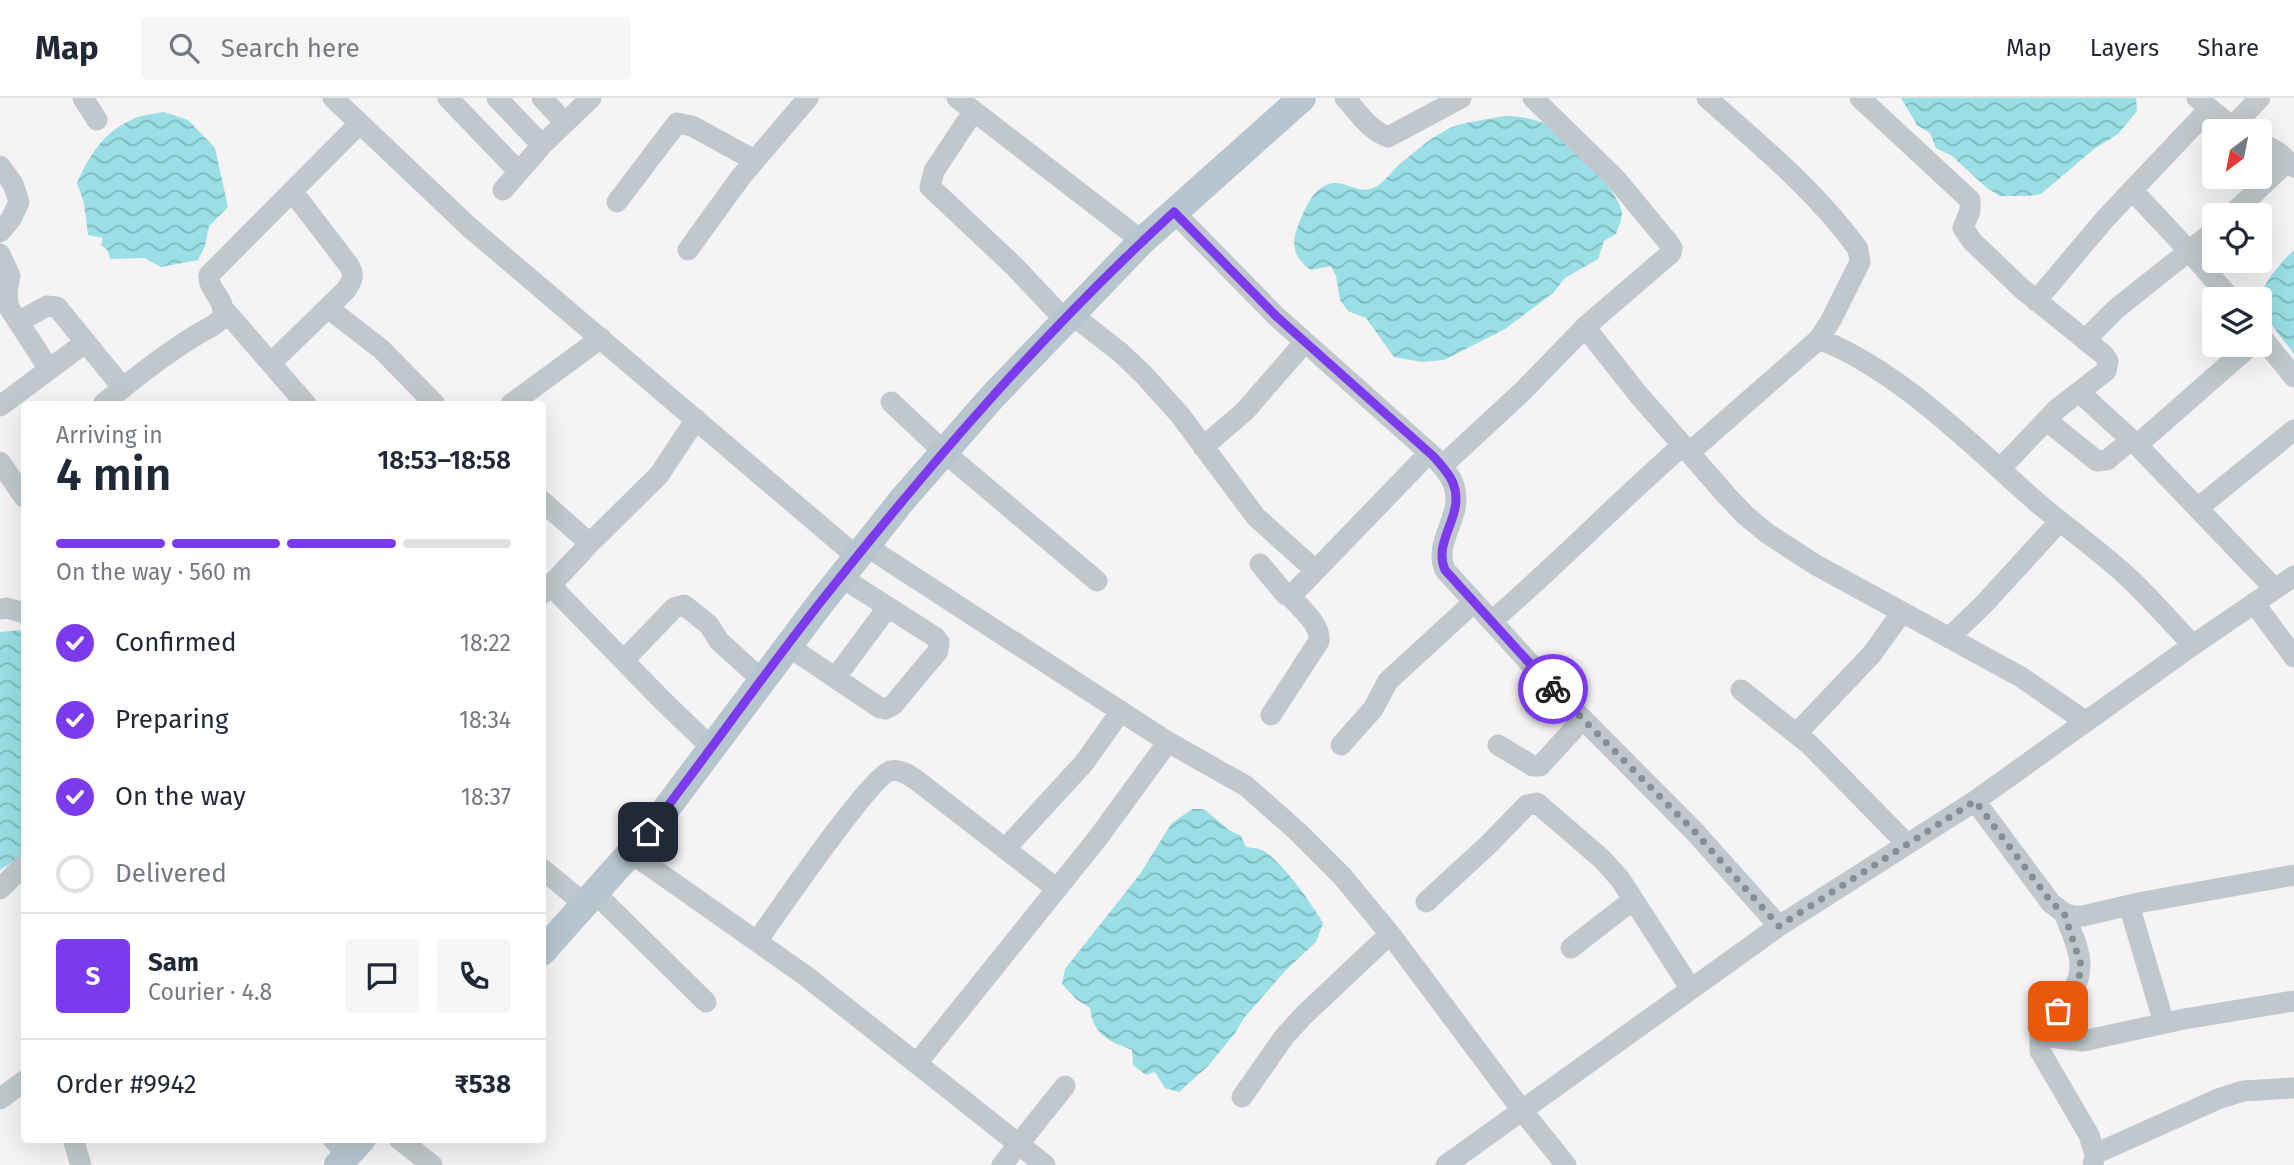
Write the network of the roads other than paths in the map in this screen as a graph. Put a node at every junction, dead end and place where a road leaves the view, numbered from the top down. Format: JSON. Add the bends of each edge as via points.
{"nodes":[{"id":1,"x":83,"y":98,"type":"edge"},
{"id":2,"x":333,"y":98,"type":"edge"},
{"id":3,"x":448,"y":98,"type":"edge"},
{"id":4,"x":496,"y":98,"type":"edge"},
{"id":5,"x":542,"y":98,"type":"edge"},
{"id":6,"x":591,"y":98,"type":"edge"},
{"id":7,"x":808,"y":98,"type":"edge"},
{"id":8,"x":1302,"y":98,"type":"edge"},
{"id":9,"x":1345,"y":98,"type":"edge"},
{"id":10,"x":1461,"y":98,"type":"edge"},
{"id":11,"x":1532,"y":98,"type":"edge"},
{"id":12,"x":1707,"y":98,"type":"edge"},
{"id":13,"x":1860,"y":98,"type":"edge"},
{"id":14,"x":2260,"y":98,"type":"edge"},
{"id":15,"x":2203,"y":104,"type":"edge"},
{"id":16,"x":965,"y":105,"type":"edge"},
{"id":17,"x":2222,"y":119,"type":"edge"},
{"id":18,"x":2242,"y":119,"type":"edge"},
{"id":19,"x":97,"y":120,"type":"dead end"},
{"id":20,"x":565,"y":123,"type":"junction"},
{"id":21,"x":359,"y":124,"type":"junction"},
{"id":22,"x":542,"y":145,"type":"junction"},
{"id":23,"x":2272,"y":149,"type":"edge"},
{"id":24,"x":754,"y":160,"type":"junction"},
{"id":25,"x":2291,"y":164,"type":"edge"},
{"id":26,"x":0,"y":166,"type":"edge"},
{"id":27,"x":519,"y":171,"type":"junction"},
{"id":28,"x":502,"y":190,"type":"dead end"},
{"id":29,"x":2132,"y":190,"type":"junction"},
{"id":30,"x":292,"y":191,"type":"junction"},
{"id":31,"x":617,"y":202,"type":"dead end"},
{"id":32,"x":2245,"y":203,"type":"edge"},
{"id":33,"x":1174,"y":212,"type":"junction"},
{"id":34,"x":0,"y":232,"type":"edge"},
{"id":35,"x":1142,"y":241,"type":"junction"},
{"id":36,"x":2202,"y":241,"type":"edge"},
{"id":37,"x":688,"y":250,"type":"dead end"},
{"id":38,"x":2189,"y":251,"type":"junction"},
{"id":39,"x":0,"y":254,"type":"edge"},
{"id":40,"x":2220,"y":287,"type":"edge"},
{"id":41,"x":2036,"y":301,"type":"junction"},
{"id":42,"x":222,"y":307,"type":"junction"},
{"id":43,"x":328,"y":308,"type":"junction"},
{"id":44,"x":1068,"y":317,"type":"junction"},
{"id":45,"x":10,"y":322,"type":"edge"},
{"id":46,"x":1585,"y":327,"type":"junction"},
{"id":47,"x":601,"y":338,"type":"junction"},
{"id":48,"x":1819,"y":339,"type":"junction"},
{"id":49,"x":2085,"y":340,"type":"junction"},
{"id":50,"x":86,"y":342,"type":"junction"},
{"id":51,"x":1304,"y":343,"type":"junction"},
{"id":52,"x":2272,"y":353,"type":"edge"},
{"id":53,"x":2235,"y":357,"type":"edge"},
{"id":54,"x":271,"y":363,"type":"junction"},
{"id":55,"x":49,"y":369,"type":"junction"},
{"id":56,"x":2294,"y":377,"type":"edge"},
{"id":57,"x":123,"y":388,"type":"junction"},
{"id":58,"x":2079,"y":392,"type":"junction"},
{"id":59,"x":107,"y":401,"type":"edge"},
{"id":60,"x":303,"y":401,"type":"edge"},
{"id":61,"x":432,"y":401,"type":"edge"},
{"id":62,"x":515,"y":401,"type":"edge"},
{"id":63,"x":891,"y":402,"type":"dead end"},
{"id":64,"x":0,"y":406,"type":"edge"},
{"id":65,"x":696,"y":419,"type":"junction"},
{"id":66,"x":2046,"y":420,"type":"junction"},
{"id":67,"x":2294,"y":430,"type":"edge"},
{"id":68,"x":2134,"y":442,"type":"junction"},
{"id":69,"x":1203,"y":447,"type":"junction"},
{"id":70,"x":1687,"y":449,"type":"junction"},
{"id":71,"x":944,"y":452,"type":"junction"},
{"id":72,"x":1435,"y":460,"type":"junction"},
{"id":73,"x":0,"y":462,"type":"edge"},
{"id":74,"x":2000,"y":469,"type":"junction"},
{"id":75,"x":21,"y":493,"type":"edge"},
{"id":76,"x":546,"y":504,"type":"edge"},
{"id":77,"x":2198,"y":508,"type":"junction"},
{"id":78,"x":2060,"y":521,"type":"junction"},
{"id":79,"x":866,"y":546,"type":"junction"},
{"id":80,"x":586,"y":547,"type":"junction"},
{"id":81,"x":1260,"y":564,"type":"dead end"},
{"id":82,"x":1315,"y":570,"type":"junction"},
{"id":83,"x":2294,"y":576,"type":"edge"},
{"id":84,"x":1097,"y":581,"type":"dead end"},
{"id":85,"x":2275,"y":589,"type":"junction"},
{"id":86,"x":547,"y":590,"type":"edge"},
{"id":87,"x":1290,"y":596,"type":"junction"},
{"id":88,"x":946,"y":598,"type":"junction"},
{"id":89,"x":1474,"y":601,"type":"junction"},
{"id":90,"x":2254,"y":603,"type":"junction"},
{"id":91,"x":888,"y":607,"type":"junction"},
{"id":92,"x":0,"y":609,"type":"edge"},
{"id":93,"x":21,"y":611,"type":"edge"},
{"id":94,"x":1902,"y":612,"type":"junction"},
{"id":95,"x":1492,"y":621,"type":"junction"},
{"id":96,"x":926,"y":632,"type":"junction"},
{"id":97,"x":1949,"y":638,"type":"junction"},
{"id":98,"x":2193,"y":645,"type":"junction"},
{"id":99,"x":788,"y":646,"type":"junction"},
{"id":100,"x":2294,"y":657,"type":"edge"},
{"id":101,"x":624,"y":660,"type":"junction"},
{"id":102,"x":835,"y":678,"type":"junction"},
{"id":103,"x":762,"y":681,"type":"junction"},
{"id":104,"x":1741,"y":690,"type":"dead end"},
{"id":105,"x":1121,"y":711,"type":"junction"},
{"id":106,"x":1271,"y":715,"type":"dead end"},
{"id":107,"x":1583,"y":719,"type":"junction"},
{"id":108,"x":2086,"y":722,"type":"junction"},
{"id":109,"x":1797,"y":733,"type":"junction"},
{"id":110,"x":1168,"y":742,"type":"junction"},
{"id":111,"x":1341,"y":745,"type":"dead end"},
{"id":112,"x":1498,"y":746,"type":"dead end"},
{"id":113,"x":712,"y":748,"type":"junction"},
{"id":114,"x":1975,"y":801,"type":"junction"},
{"id":115,"x":1907,"y":844,"type":"junction"},
{"id":116,"x":1005,"y":849,"type":"junction"},
{"id":117,"x":631,"y":853,"type":"junction"},
{"id":118,"x":21,"y":868,"type":"edge"},
{"id":119,"x":546,"y":871,"type":"edge"},
{"id":120,"x":2294,"y":875,"type":"edge"},
{"id":121,"x":0,"y":889,"type":"edge"},
{"id":122,"x":1057,"y":889,"type":"junction"},
{"id":123,"x":591,"y":899,"type":"junction"},
{"id":124,"x":1633,"y":900,"type":"junction"},
{"id":125,"x":1426,"y":902,"type":"dead end"},
{"id":126,"x":2129,"y":905,"type":"junction"},
{"id":127,"x":2064,"y":913,"type":"junction"},
{"id":128,"x":1779,"y":926,"type":"junction"},
{"id":129,"x":1390,"y":934,"type":"junction"},
{"id":130,"x":757,"y":941,"type":"junction"},
{"id":131,"x":546,"y":948,"type":"edge"},
{"id":132,"x":1571,"y":948,"type":"dead end"},
{"id":133,"x":1691,"y":989,"type":"junction"},
{"id":134,"x":2294,"y":1000,"type":"edge"},
{"id":135,"x":706,"y":1002,"type":"dead end"},
{"id":136,"x":2164,"y":1023,"type":"junction"},
{"id":137,"x":2040,"y":1036,"type":"junction"},
{"id":138,"x":917,"y":1063,"type":"junction"},
{"id":139,"x":21,"y":1083,"type":"edge"},
{"id":140,"x":1065,"y":1086,"type":"dead end"},
{"id":141,"x":2294,"y":1088,"type":"edge"},
{"id":142,"x":1242,"y":1097,"type":"dead end"},
{"id":143,"x":0,"y":1099,"type":"edge"},
{"id":144,"x":1521,"y":1109,"type":"junction"},
{"id":145,"x":74,"y":1143,"type":"edge"},
{"id":146,"x":404,"y":1143,"type":"edge"},
{"id":147,"x":1019,"y":1144,"type":"junction"},
{"id":148,"x":2094,"y":1159,"type":"edge"},
{"id":149,"x":81,"y":1165,"type":"edge"},
{"id":150,"x":432,"y":1165,"type":"edge"},
{"id":151,"x":1002,"y":1165,"type":"edge"},
{"id":152,"x":1045,"y":1165,"type":"edge"},
{"id":153,"x":1446,"y":1165,"type":"edge"},
{"id":154,"x":1566,"y":1165,"type":"edge"}],
"edges":[{"from":1,"to":19,"type":"street"},
{"from":2,"to":21,"type":"street"},
{"from":3,"to":27,"type":"street"},
{"from":4,"to":22,"type":"street"},
{"from":5,"to":20,"type":"street"},
{"from":6,"to":20,"type":"street"},
{"from":7,"to":24,"type":"street"},
{"from":8,"to":33,"type":"main road"},
{"from":9,"to":10,"type":"street","via":[[1370,126],[1388,137]]},
{"from":11,"to":46,"type":"street","via":[[1637,201],[1672,248],[1667,258]]},
{"from":12,"to":48,"type":"street","via":[[1823,205],[1858,249],[1860,262]]},
{"from":13,"to":41,"type":"street","via":[[1970,200],[1963,228],[1966,234]]},
{"from":14,"to":18,"type":"street"},
{"from":15,"to":17,"type":"street"},
{"from":15,"to":29,"type":"street"},
{"from":16,"to":35,"type":"street"},
{"from":16,"to":44,"type":"street","via":[[930,187]]},
{"from":20,"to":22,"type":"street"},
{"from":21,"to":30,"type":"street"},
{"from":21,"to":47,"type":"street","via":[[468,226]]},
{"from":22,"to":27,"type":"street"},
{"from":23,"to":25,"type":"street"},
{"from":24,"to":31,"type":"street","via":[[692,126],[677,123]]},
{"from":24,"to":37,"type":"street"},
{"from":25,"to":32,"type":"street"},
{"from":26,"to":34,"type":"street","via":[[19,202]]},
{"from":27,"to":28,"type":"street"},
{"from":29,"to":38,"type":"street"},
{"from":29,"to":41,"type":"street"},
{"from":30,"to":42,"type":"street","via":[[209,275]]},
{"from":30,"to":43,"type":"street","via":[[353,271],[350,284]]},
{"from":33,"to":35,"type":"main road"},
{"from":33,"to":51,"type":"street"},
{"from":35,"to":44,"type":"main road"},
{"from":36,"to":38,"type":"street"},
{"from":38,"to":40,"type":"street"},
{"from":38,"to":49,"type":"street"},
{"from":39,"to":45,"type":"street","via":[[10,276],[6,298]]},
{"from":41,"to":49,"type":"street"},
{"from":42,"to":54,"type":"street"},
{"from":42,"to":57,"type":"street","via":[[223,316],[215,324]]},
{"from":43,"to":54,"type":"street"},
{"from":43,"to":61,"type":"street","via":[[381,349]]},
{"from":44,"to":69,"type":"street","via":[[1144,375]]},
{"from":44,"to":71,"type":"main road"},
{"from":45,"to":50,"type":"street","via":[[53,306]]},
{"from":45,"to":55,"type":"street"},
{"from":46,"to":70,"type":"street"},
{"from":46,"to":72,"type":"street","via":[[1523,391]]},
{"from":47,"to":62,"type":"street"},
{"from":47,"to":65,"type":"street"},
{"from":48,"to":70,"type":"street"},
{"from":48,"to":74,"type":"street","via":[[1847,352],[1922,402]]},
{"from":49,"to":58,"type":"street","via":[[2104,355],[2109,367]]},
{"from":50,"to":55,"type":"street"},
{"from":50,"to":57,"type":"street"},
{"from":51,"to":69,"type":"street","via":[[1245,411]]},
{"from":51,"to":72,"type":"street"},
{"from":52,"to":56,"type":"street"},
{"from":53,"to":68,"type":"street"},
{"from":54,"to":60,"type":"street"},
{"from":55,"to":64,"type":"street"},
{"from":57,"to":59,"type":"street"},
{"from":58,"to":66,"type":"street"},
{"from":58,"to":68,"type":"street"},
{"from":63,"to":71,"type":"street"},
{"from":65,"to":79,"type":"street"},
{"from":65,"to":80,"type":"street","via":[[659,475]]},
{"from":66,"to":68,"type":"street","via":[[2097,461],[2107,460]]},
{"from":66,"to":74,"type":"street"},
{"from":67,"to":77,"type":"street"},
{"from":68,"to":77,"type":"street"},
{"from":69,"to":82,"type":"street","via":[[1256,517]]},
{"from":70,"to":94,"type":"street","via":[[1736,506],[1768,534]]},
{"from":70,"to":95,"type":"street","via":[[1628,494]]},
{"from":71,"to":79,"type":"main road"},
{"from":71,"to":84,"type":"street"},
{"from":72,"to":82,"type":"street"},
{"from":72,"to":89,"type":"street","via":[[1453,483],[1456,497],[1440,560]]},
{"from":73,"to":75,"type":"street"},
{"from":74,"to":78,"type":"street"},
{"from":76,"to":80,"type":"street","via":[[582,535]]},
{"from":77,"to":85,"type":"street"},
{"from":78,"to":97,"type":"street"},
{"from":78,"to":98,"type":"street","via":[[2129,578]]},
{"from":79,"to":88,"type":"street"},
{"from":79,"to":91,"type":"street"},
{"from":79,"to":99,"type":"main road"},
{"from":80,"to":86,"type":"street"},
{"from":81,"to":87,"type":"street"},
{"from":82,"to":87,"type":"street"},
{"from":83,"to":85,"type":"street"},
{"from":85,"to":90,"type":"street"},
{"from":86,"to":101,"type":"street"},
{"from":87,"to":106,"type":"street","via":[[1320,634]]},
{"from":88,"to":96,"type":"street"},
{"from":88,"to":105,"type":"street"},
{"from":89,"to":95,"type":"street"},
{"from":89,"to":111,"type":"street","via":[[1388,681],[1373,709]]},
{"from":90,"to":98,"type":"street"},
{"from":90,"to":100,"type":"street"},
{"from":91,"to":96,"type":"street"},
{"from":91,"to":102,"type":"street"},
{"from":92,"to":93,"type":"street"},
{"from":94,"to":97,"type":"street"},
{"from":94,"to":109,"type":"street","via":[[1872,654]]},
{"from":95,"to":107,"type":"street"},
{"from":96,"to":102,"type":"street","via":[[939,642],[938,651],[889,708],[880,708]]},
{"from":97,"to":108,"type":"street","via":[[2021,677]]},
{"from":98,"to":108,"type":"street"},
{"from":99,"to":102,"type":"street"},
{"from":99,"to":103,"type":"main road"},
{"from":101,"to":103,"type":"street","via":[[674,608],[684,605]]},
{"from":101,"to":113,"type":"street"},
{"from":103,"to":113,"type":"main road"},
{"from":104,"to":109,"type":"street"},
{"from":105,"to":110,"type":"street"},
{"from":105,"to":116,"type":"street","via":[[1084,763]]},
{"from":107,"to":112,"type":"street","via":[[1540,766]]},
{"from":107,"to":128,"type":"street","via":[[1694,831]]},
{"from":108,"to":114,"type":"street"},
{"from":109,"to":115,"type":"street"},
{"from":110,"to":122,"type":"street"},
{"from":110,"to":129,"type":"street","via":[[1246,786],[1342,876]]},
{"from":113,"to":117,"type":"main road"},
{"from":114,"to":115,"type":"street"},
{"from":114,"to":127,"type":"street"},
{"from":115,"to":128,"type":"street"},
{"from":116,"to":122,"type":"street"},
{"from":116,"to":130,"type":"street","via":[[915,779],[892,771],[882,776],[858,805]]},
{"from":117,"to":123,"type":"main road"},
{"from":117,"to":130,"type":"street"},
{"from":118,"to":121,"type":"street"},
{"from":119,"to":123,"type":"street"},
{"from":120,"to":126,"type":"street"},
{"from":122,"to":138,"type":"street"},
{"from":123,"to":131,"type":"main road"},
{"from":123,"to":135,"type":"street"},
{"from":124,"to":125,"type":"street","via":[[1602,859],[1532,802]]},
{"from":124,"to":132,"type":"street"},
{"from":124,"to":133,"type":"street"},
{"from":126,"to":127,"type":"street","via":[[2083,916]]},
{"from":126,"to":136,"type":"street"},
{"from":127,"to":137,"type":"street","via":[[2081,965],[2079,978]]},
{"from":128,"to":133,"type":"street"},
{"from":129,"to":142,"type":"street","via":[[1297,1022]]},
{"from":129,"to":144,"type":"street"},
{"from":130,"to":138,"type":"street"},
{"from":133,"to":144,"type":"street"},
{"from":134,"to":136,"type":"street"},
{"from":136,"to":137,"type":"street","via":[[2082,1041]]},
{"from":137,"to":148,"type":"street","via":[[2040,1051],[2089,1135]]},
{"from":138,"to":147,"type":"street"},
{"from":139,"to":143,"type":"street"},
{"from":140,"to":147,"type":"street"},
{"from":141,"to":148,"type":"street","via":[[2243,1091],[2218,1098]]},
{"from":144,"to":153,"type":"street"},
{"from":144,"to":154,"type":"street"},
{"from":145,"to":149,"type":"street"},
{"from":146,"to":150,"type":"street"},
{"from":147,"to":151,"type":"street"},
{"from":147,"to":152,"type":"street"}]}
